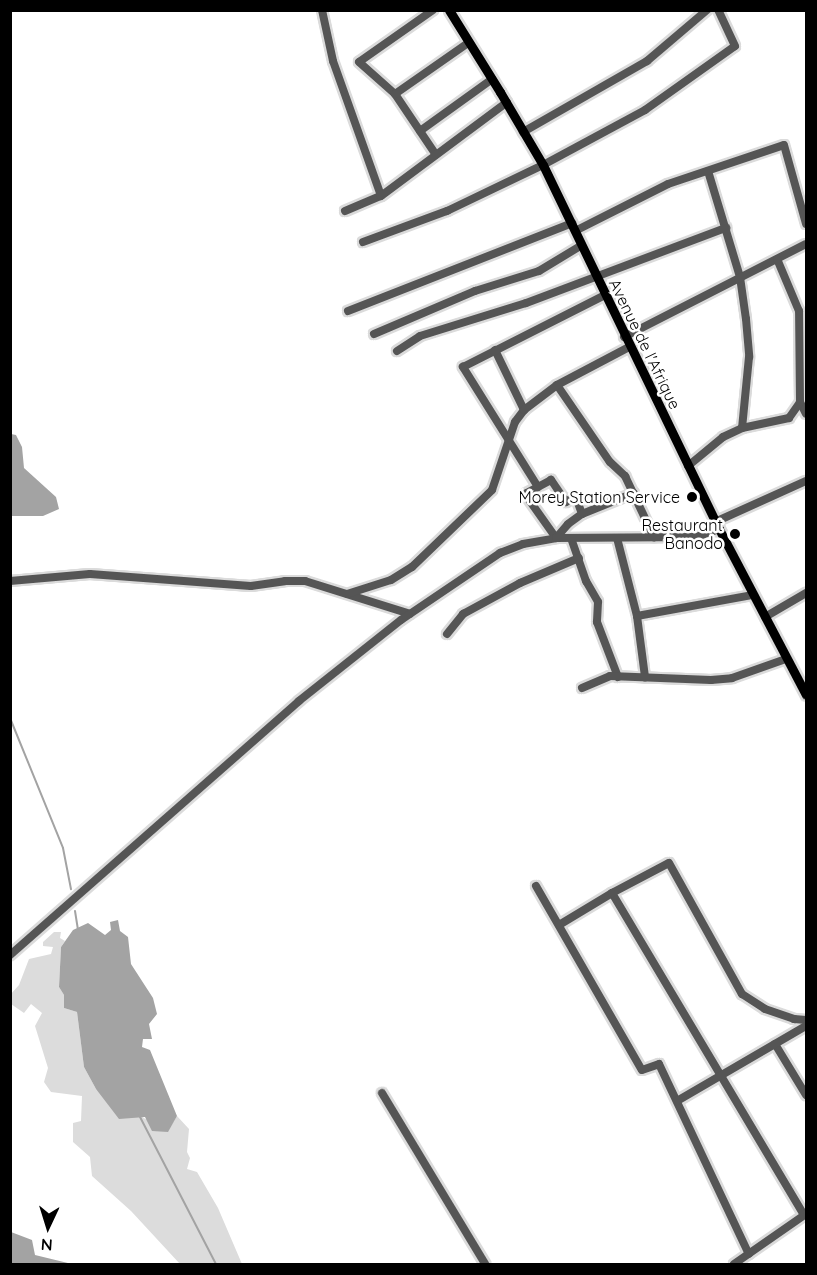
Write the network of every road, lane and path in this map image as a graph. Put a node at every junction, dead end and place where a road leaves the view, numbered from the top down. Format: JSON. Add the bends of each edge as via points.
{"nodes":[{"id":1,"x":322,"y":10,"type":"edge"},
{"id":2,"x":433,"y":10,"type":"edge"},
{"id":3,"x":448,"y":10,"type":"edge"},
{"id":4,"x":707,"y":10,"type":"edge"},
{"id":5,"x":718,"y":10,"type":"edge"},
{"id":6,"x":468,"y":43,"type":"junction"},
{"id":7,"x":492,"y":79,"type":"junction"},
{"id":8,"x":395,"y":94,"type":"junction"},
{"id":9,"x":507,"y":102,"type":"junction"},
{"id":10,"x":420,"y":131,"type":"junction"},
{"id":11,"x":524,"y":132,"type":"junction"},
{"id":12,"x":436,"y":155,"type":"junction"},
{"id":13,"x":543,"y":165,"type":"junction"},
{"id":14,"x":708,"y":171,"type":"junction"},
{"id":15,"x":381,"y":196,"type":"junction"},
{"id":16,"x":345,"y":211,"type":"dead end"},
{"id":17,"x":807,"y":224,"type":"edge"},
{"id":18,"x":573,"y":227,"type":"junction"},
{"id":19,"x":726,"y":228,"type":"junction"},
{"id":20,"x":363,"y":242,"type":"dead end"},
{"id":21,"x":807,"y":244,"type":"edge"},
{"id":22,"x":582,"y":245,"type":"junction"},
{"id":23,"x":777,"y":259,"type":"junction"},
{"id":24,"x":596,"y":276,"type":"junction"},
{"id":25,"x":740,"y":277,"type":"junction"},
{"id":26,"x":605,"y":295,"type":"junction"},
{"id":27,"x":348,"y":311,"type":"dead end"},
{"id":28,"x":374,"y":334,"type":"dead end"},
{"id":29,"x":624,"y":337,"type":"junction"},
{"id":30,"x":629,"y":348,"type":"junction"},
{"id":31,"x":495,"y":350,"type":"junction"},
{"id":32,"x":397,"y":351,"type":"dead end"},
{"id":33,"x":557,"y":386,"type":"junction"},
{"id":34,"x":800,"y":402,"type":"junction"},
{"id":35,"x":524,"y":410,"type":"junction"},
{"id":36,"x":807,"y":414,"type":"edge"},
{"id":37,"x":742,"y":428,"type":"junction"},
{"id":38,"x":509,"y":441,"type":"junction"},
{"id":39,"x":688,"y":466,"type":"junction"},
{"id":40,"x":807,"y":481,"type":"edge"},
{"id":41,"x":538,"y":487,"type":"junction"},
{"id":42,"x":634,"y":493,"type":"junction"},
{"id":43,"x":582,"y":514,"type":"junction"},
{"id":44,"x":717,"y":525,"type":"junction"},
{"id":45,"x":654,"y":537,"type":"junction"},
{"id":46,"x":556,"y":538,"type":"junction"},
{"id":47,"x":571,"y":538,"type":"junction"},
{"id":48,"x":617,"y":538,"type":"junction"},
{"id":49,"x":579,"y":558,"type":"junction"},
{"id":50,"x":10,"y":581,"type":"edge"},
{"id":51,"x":346,"y":594,"type":"junction"},
{"id":52,"x":807,"y":594,"type":"edge"},
{"id":53,"x":753,"y":595,"type":"junction"},
{"id":54,"x":410,"y":614,"type":"junction"},
{"id":55,"x":637,"y":616,"type":"junction"},
{"id":56,"x":765,"y":617,"type":"junction"},
{"id":57,"x":447,"y":634,"type":"dead end"},
{"id":58,"x":786,"y":659,"type":"junction"},
{"id":59,"x":618,"y":677,"type":"junction"},
{"id":60,"x":645,"y":677,"type":"junction"},
{"id":61,"x":803,"y":683,"type":"edge"},
{"id":62,"x":582,"y":688,"type":"dead end"},
{"id":63,"x":807,"y":695,"type":"edge"},
{"id":64,"x":536,"y":886,"type":"dead end"},
{"id":65,"x":612,"y":892,"type":"junction"},
{"id":66,"x":559,"y":926,"type":"junction"},
{"id":67,"x":10,"y":955,"type":"edge"},
{"id":68,"x":807,"y":1020,"type":"edge"},
{"id":69,"x":807,"y":1026,"type":"edge"},
{"id":70,"x":775,"y":1044,"type":"junction"},
{"id":71,"x":720,"y":1076,"type":"junction"},
{"id":72,"x":382,"y":1094,"type":"dead end"},
{"id":73,"x":807,"y":1095,"type":"edge"},
{"id":74,"x":677,"y":1101,"type":"junction"},
{"id":75,"x":805,"y":1214,"type":"edge"},
{"id":76,"x":749,"y":1254,"type":"junction"},
{"id":77,"x":484,"y":1264,"type":"edge"},
{"id":78,"x":734,"y":1264,"type":"edge"}],
"edges":[{"from":1,"to":15,"type":"street","via":[[333,61]]},
{"from":2,"to":8,"type":"street","via":[[359,62]]},
{"from":3,"to":6,"type":"main road","name":"Avenue de l'Afrique"},
{"from":4,"to":11,"type":"street","via":[[647,61]]},
{"from":5,"to":13,"type":"street","via":[[735,46],[645,110]]},
{"from":6,"to":7,"type":"main road","name":"Avenue de l'Afrique"},
{"from":6,"to":8,"type":"street"},
{"from":7,"to":9,"type":"main road","name":"Avenue de l'Afrique"},
{"from":7,"to":10,"type":"street"},
{"from":8,"to":10,"type":"street"},
{"from":9,"to":11,"type":"main road","name":"Avenue de l'Afrique"},
{"from":9,"to":12,"type":"street"},
{"from":10,"to":12,"type":"street"},
{"from":11,"to":13,"type":"main road","name":"Avenue de l'Afrique"},
{"from":12,"to":15,"type":"street"},
{"from":13,"to":18,"type":"main road","name":"Avenue de l'Afrique"},
{"from":13,"to":20,"type":"street","via":[[447,211]]},
{"from":14,"to":17,"type":"street","via":[[784,146]]},
{"from":14,"to":18,"type":"street","via":[[668,184]]},
{"from":14,"to":19,"type":"street"},
{"from":15,"to":16,"type":"street"},
{"from":18,"to":22,"type":"main road","name":"Avenue de l'Afrique"},
{"from":18,"to":27,"type":"street"},
{"from":19,"to":24,"type":"street"},
{"from":19,"to":25,"type":"street"},
{"from":21,"to":23,"type":"street"},
{"from":22,"to":24,"type":"main road","name":"Avenue de l'Afrique"},
{"from":22,"to":28,"type":"street","via":[[539,271],[465,295]]},
{"from":23,"to":25,"type":"street"},
{"from":23,"to":34,"type":"street","via":[[799,311]]},
{"from":24,"to":26,"type":"main road","name":"Avenue de l'Afrique"},
{"from":24,"to":32,"type":"street","via":[[420,336]]},
{"from":25,"to":29,"type":"street"},
{"from":25,"to":37,"type":"street","via":[[749,357]]},
{"from":26,"to":29,"type":"main road","name":"Avenue de l'Afrique"},
{"from":26,"to":31,"type":"street"},
{"from":29,"to":30,"type":"main road","name":"Avenue de l'Afrique"},
{"from":30,"to":33,"type":"street"},
{"from":30,"to":39,"type":"main road","name":"Avenue de l'Afrique"},
{"from":31,"to":35,"type":"street"},
{"from":31,"to":38,"type":"street","via":[[463,367]]},
{"from":33,"to":35,"type":"street"},
{"from":33,"to":42,"type":"street"},
{"from":34,"to":36,"type":"street"},
{"from":34,"to":37,"type":"street","via":[[789,418]]},
{"from":35,"to":38,"type":"street"},
{"from":37,"to":39,"type":"street","via":[[723,437]]},
{"from":38,"to":41,"type":"street"},
{"from":38,"to":51,"type":"street","via":[[492,490],[412,567],[391,580]]},
{"from":39,"to":44,"type":"main road","name":"Avenue de l'Afrique"},
{"from":40,"to":44,"type":"street"},
{"from":41,"to":43,"type":"street","via":[[551,480],[566,502],[577,500]]},
{"from":41,"to":46,"type":"street","via":[[527,497]]},
{"from":42,"to":43,"type":"street"},
{"from":42,"to":45,"type":"street"},
{"from":43,"to":46,"type":"street"},
{"from":44,"to":45,"type":"street","via":[[696,537]]},
{"from":44,"to":53,"type":"main road","name":"Avenue de l'Afrique"},
{"from":45,"to":48,"type":"street"},
{"from":46,"to":47,"type":"street"},
{"from":46,"to":54,"type":"street","via":[[500,553]]},
{"from":47,"to":48,"type":"street"},
{"from":47,"to":49,"type":"street"},
{"from":48,"to":55,"type":"street"},
{"from":49,"to":57,"type":"street","via":[[520,583],[463,614]]},
{"from":49,"to":59,"type":"street","via":[[598,602],[597,622]]},
{"from":50,"to":51,"type":"street","via":[[109,574],[251,586],[305,581]]},
{"from":51,"to":54,"type":"street"},
{"from":52,"to":56,"type":"street"},
{"from":53,"to":55,"type":"street"},
{"from":53,"to":56,"type":"main road","name":"Avenue de l'Afrique"},
{"from":54,"to":67,"type":"street","via":[[299,701]]},
{"from":55,"to":60,"type":"street"},
{"from":56,"to":58,"type":"main road","name":"Avenue de l'Afrique"},
{"from":58,"to":60,"type":"street","via":[[732,678]]},
{"from":58,"to":61,"type":"main road","name":"Avenue de l'Afrique"},
{"from":59,"to":60,"type":"street"},
{"from":59,"to":62,"type":"street","via":[[610,676]]},
{"from":61,"to":63,"type":"main road","name":"Avenue de l'Afrique"},
{"from":64,"to":66,"type":"street"},
{"from":65,"to":66,"type":"street"},
{"from":65,"to":68,"type":"street","via":[[669,863],[742,994],[765,1009]]},
{"from":65,"to":71,"type":"street"},
{"from":66,"to":74,"type":"street","via":[[642,1070],[659,1064]]},
{"from":69,"to":70,"type":"street"},
{"from":70,"to":71,"type":"street"},
{"from":70,"to":73,"type":"street"},
{"from":71,"to":74,"type":"street"},
{"from":71,"to":75,"type":"street"},
{"from":72,"to":77,"type":"street"},
{"from":74,"to":76,"type":"street"},
{"from":75,"to":76,"type":"street"},
{"from":76,"to":78,"type":"street"}]}
